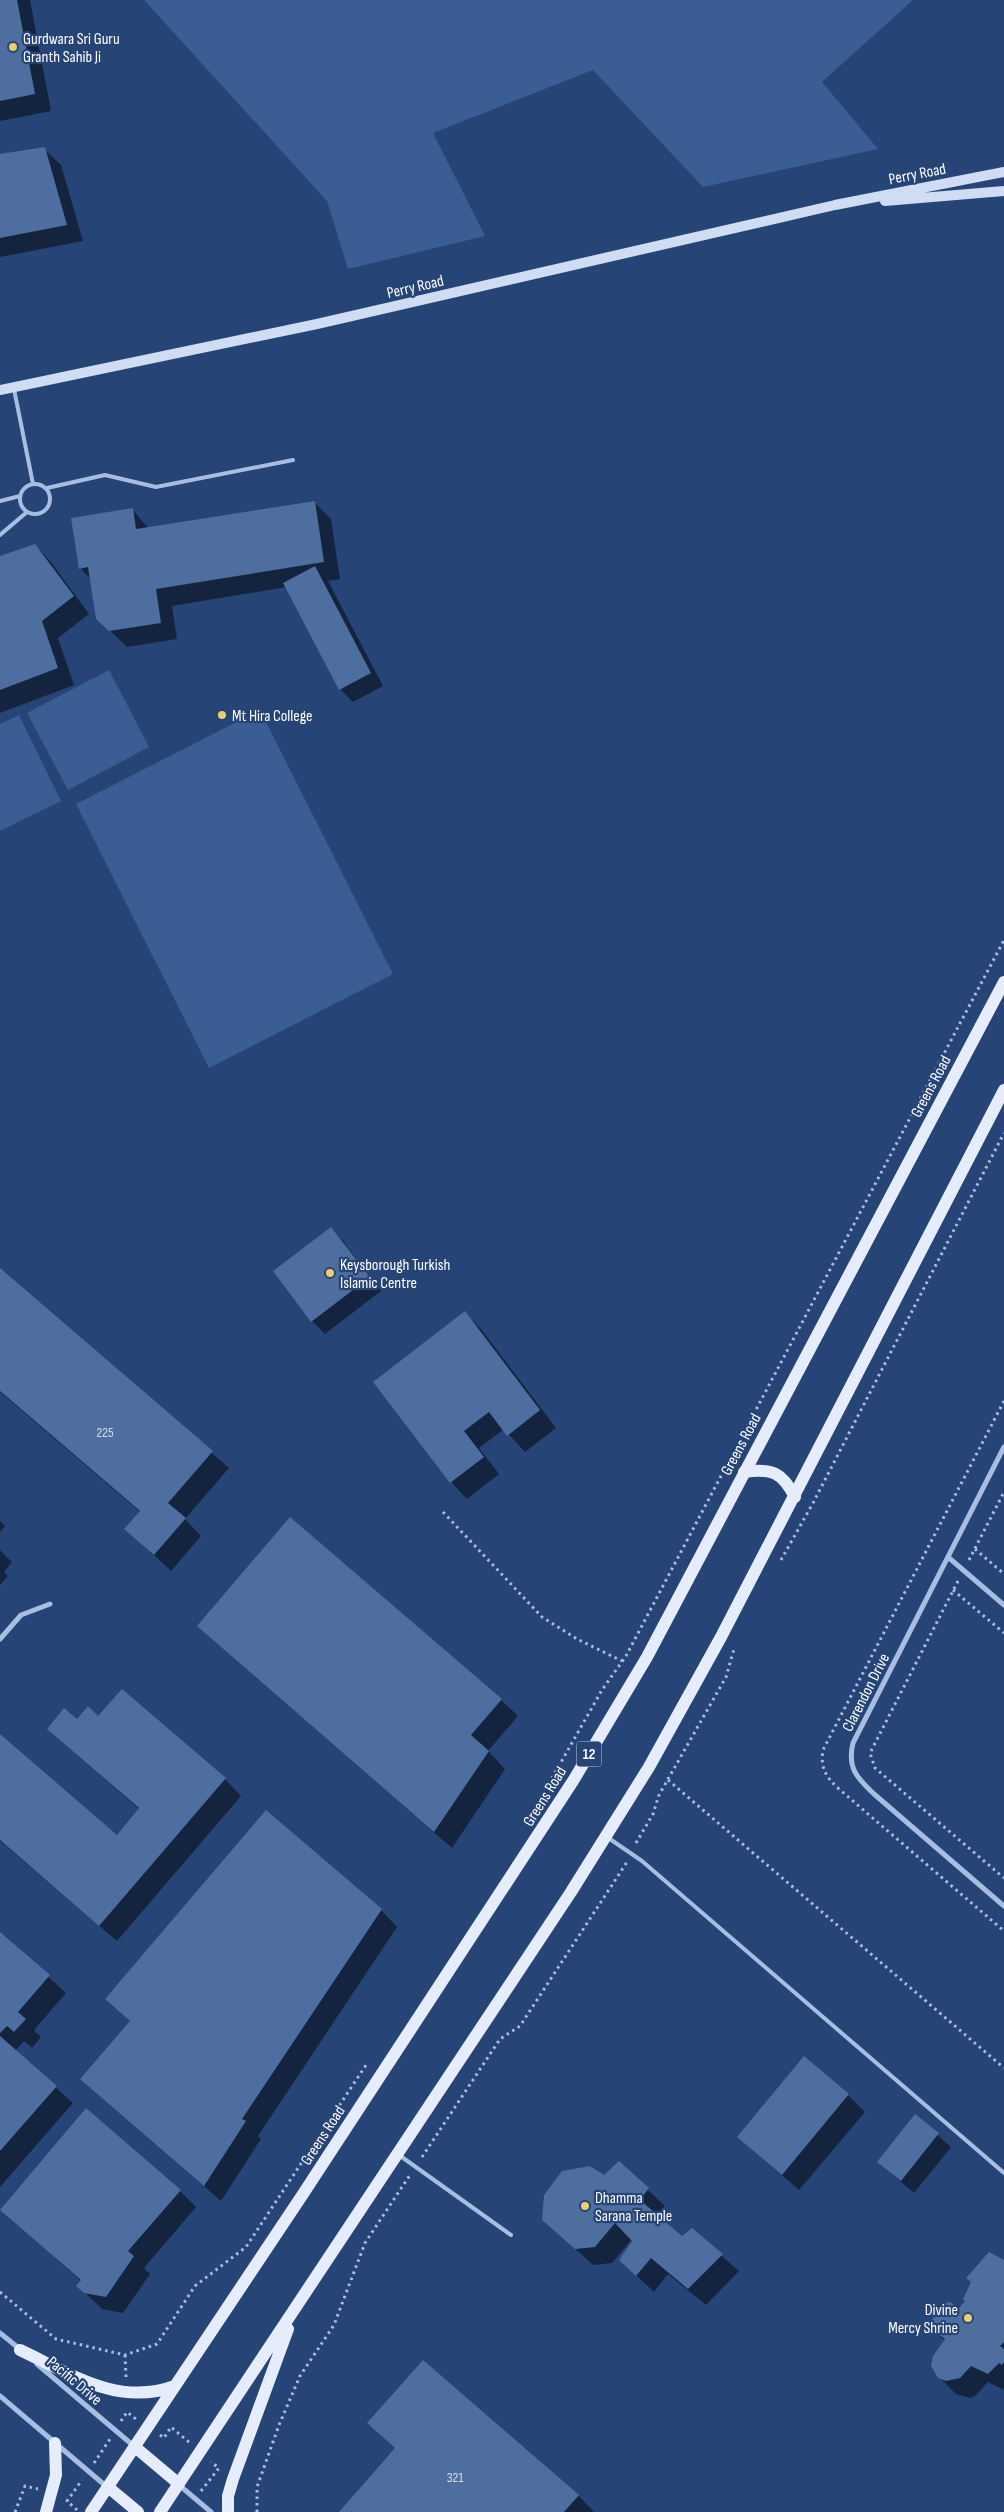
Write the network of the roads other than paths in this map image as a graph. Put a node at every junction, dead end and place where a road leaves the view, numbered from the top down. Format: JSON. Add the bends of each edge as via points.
{"nodes":[{"id":1,"x":1004,"y":172,"type":"edge"},
{"id":2,"x":1004,"y":191,"type":"edge"},
{"id":3,"x":835,"y":205,"type":"junction"},
{"id":4,"x":13,"y":387,"type":"junction"},
{"id":5,"x":0,"y":390,"type":"edge"},
{"id":6,"x":293,"y":460,"type":"dead end"},
{"id":7,"x":33,"y":484,"type":"junction"},
{"id":8,"x":47,"y":488,"type":"junction"},
{"id":9,"x":20,"y":496,"type":"junction"},
{"id":10,"x":0,"y":501,"type":"edge"},
{"id":11,"x":26,"y":512,"type":"junction"},
{"id":12,"x":0,"y":535,"type":"edge"},
{"id":13,"x":1004,"y":982,"type":"edge"},
{"id":14,"x":1004,"y":1090,"type":"edge"},
{"id":15,"x":1004,"y":1447,"type":"edge"},
{"id":16,"x":744,"y":1472,"type":"junction"},
{"id":17,"x":795,"y":1497,"type":"junction"},
{"id":18,"x":948,"y":1557,"type":"junction"},
{"id":19,"x":50,"y":1604,"type":"dead end"},
{"id":20,"x":1004,"y":1606,"type":"edge"},
{"id":21,"x":0,"y":1639,"type":"edge"},
{"id":22,"x":605,"y":1837,"type":"junction"},
{"id":23,"x":1004,"y":1906,"type":"edge"},
{"id":24,"x":398,"y":2154,"type":"junction"},
{"id":25,"x":1004,"y":2173,"type":"edge"},
{"id":26,"x":511,"y":2235,"type":"dead end"},
{"id":27,"x":296,"y":2308,"type":"junction"},
{"id":28,"x":0,"y":2333,"type":"edge"},
{"id":29,"x":20,"y":2350,"type":"junction"},
{"id":30,"x":175,"y":2386,"type":"junction"},
{"id":31,"x":0,"y":2396,"type":"edge"},
{"id":32,"x":55,"y":2443,"type":"junction"},
{"id":33,"x":135,"y":2447,"type":"junction"},
{"id":34,"x":179,"y":2484,"type":"junction"},
{"id":35,"x":108,"y":2488,"type":"junction"},
{"id":36,"x":46,"y":2512,"type":"edge"},
{"id":37,"x":91,"y":2512,"type":"edge"},
{"id":38,"x":138,"y":2512,"type":"edge"},
{"id":39,"x":160,"y":2512,"type":"edge"},
{"id":40,"x":211,"y":2512,"type":"edge"},
{"id":41,"x":228,"y":2512,"type":"edge"}],
"edges":[{"from":1,"to":3,"type":"main road","name":"Perry Road"},
{"from":2,"to":3,"type":"main road","name":"Perry Road"},
{"from":3,"to":4,"type":"main road","name":"Perry Road","via":[[317,324]]},
{"from":4,"to":5,"type":"main road","name":"Perry Road"},
{"from":4,"to":7,"type":"lane"},
{"from":6,"to":8,"type":"lane","via":[[156,487],[105,475]]},
{"from":7,"to":8,"type":"lane"},
{"from":7,"to":9,"type":"lane","via":[[24,488]]},
{"from":8,"to":11,"type":"lane","via":[[50,502],[46,510],[36,514]]},
{"from":9,"to":10,"type":"lane"},
{"from":9,"to":11,"type":"lane"},
{"from":11,"to":12,"type":"lane"},
{"from":13,"to":16,"type":"main road","name":"Greens Road","number":"12"},
{"from":14,"to":17,"type":"main road"},
{"from":15,"to":18,"type":"street","name":"Clarendon Drive"},
{"from":16,"to":17,"type":"main road","via":[[756,1470],[778,1474]]},
{"from":16,"to":30,"type":"main road","name":"Greens Road","number":"12","via":[[647,1657],[573,1781]]},
{"from":17,"to":22,"type":"main road","via":[[688,1698]]},
{"from":18,"to":20,"type":"street"},
{"from":18,"to":23,"type":"street","name":"Clarendon Drive","via":[[853,1743],[849,1758],[853,1770],[874,1794]]},
{"from":19,"to":21,"type":"street","via":[[20,1615]]},
{"from":22,"to":24,"type":"main road"},
{"from":22,"to":25,"type":"lane","via":[[647,1866]]},
{"from":24,"to":26,"type":"lane"},
{"from":24,"to":27,"type":"main road"},
{"from":27,"to":34,"type":"main road"},
{"from":27,"to":41,"type":"main road","via":[[233,2479]]},
{"from":28,"to":29,"type":"street","name":"Pacific Drive"},
{"from":29,"to":30,"type":"main road","via":[[85,2380],[119,2391],[156,2393]]},
{"from":29,"to":33,"type":"street","name":"Pacific Drive"},
{"from":30,"to":33,"type":"main road","name":"Greens Road","number":"12"},
{"from":31,"to":32,"type":"street"},
{"from":32,"to":35,"type":"street"},
{"from":32,"to":36,"type":"main road","via":[[56,2475]]},
{"from":33,"to":34,"type":"main road"},
{"from":33,"to":35,"type":"main road","name":"Greens Road","number":"12"},
{"from":34,"to":39,"type":"main road"},
{"from":34,"to":40,"type":"street"},
{"from":35,"to":37,"type":"main road","name":"Greens Road","number":"12"},
{"from":35,"to":38,"type":"main road"}]}
